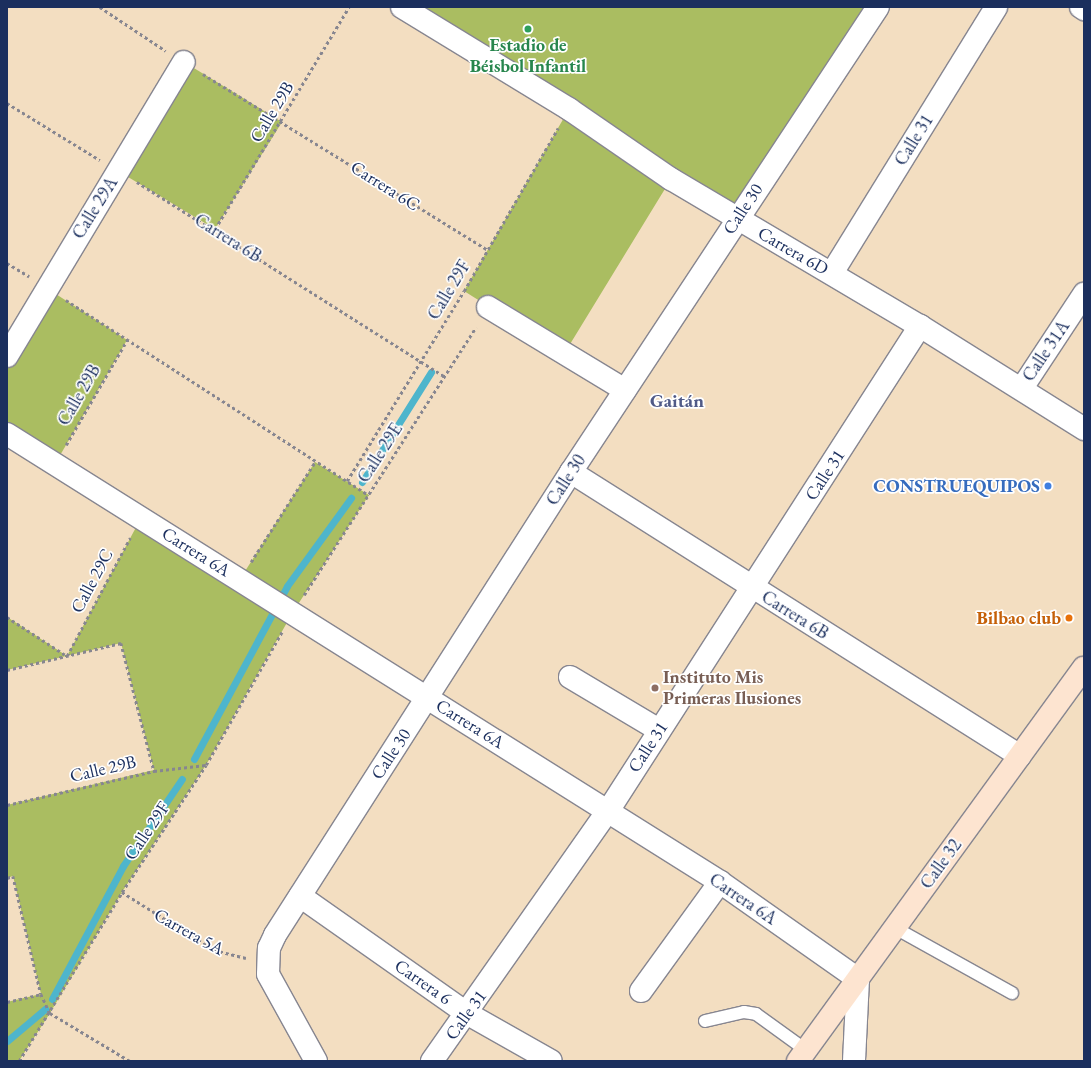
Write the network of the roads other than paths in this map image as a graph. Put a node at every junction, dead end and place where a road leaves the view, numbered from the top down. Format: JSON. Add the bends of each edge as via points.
{"nodes":[{"id":1,"x":402,"y":7,"type":"edge"},
{"id":2,"x":878,"y":7,"type":"edge"},
{"id":3,"x":996,"y":7,"type":"edge"},
{"id":4,"x":1081,"y":7,"type":"edge"},
{"id":5,"x":1084,"y":9,"type":"edge"},
{"id":6,"x":184,"y":62,"type":"dead end"},
{"id":7,"x":737,"y":218,"type":"junction"},
{"id":8,"x":832,"y":273,"type":"junction"},
{"id":9,"x":1084,"y":294,"type":"edge"},
{"id":10,"x":488,"y":307,"type":"road end"},
{"id":11,"x":920,"y":326,"type":"junction"},
{"id":12,"x":7,"y":356,"type":"edge"},
{"id":13,"x":1022,"y":388,"type":"junction"},
{"id":14,"x":625,"y":390,"type":"junction"},
{"id":15,"x":1084,"y":429,"type":"edge"},
{"id":16,"x":7,"y":434,"type":"edge"},
{"id":17,"x":571,"y":472,"type":"junction"},
{"id":18,"x":753,"y":589,"type":"junction"},
{"id":19,"x":1084,"y":668,"type":"edge"},
{"id":20,"x":570,"y":676,"type":"dead end"},
{"id":21,"x":428,"y":697,"type":"junction"},
{"id":22,"x":659,"y":730,"type":"junction"},
{"id":23,"x":1020,"y":756,"type":"junction"},
{"id":24,"x":608,"y":811,"type":"junction"},
{"id":25,"x":720,"y":882,"type":"junction"},
{"id":26,"x":300,"y":896,"type":"junction"},
{"id":27,"x":895,"y":928,"type":"junction"},
{"id":28,"x":858,"y":979,"type":"junction"},
{"id":29,"x":641,"y":990,"type":"dead end"},
{"id":30,"x":1012,"y":993,"type":"dead end"},
{"id":31,"x":468,"y":1014,"type":"junction"},
{"id":32,"x":705,"y":1021,"type":"dead end"},
{"id":33,"x":802,"y":1055,"type":"edge"},
{"id":34,"x":316,"y":1061,"type":"edge"},
{"id":35,"x":432,"y":1061,"type":"edge"},
{"id":36,"x":551,"y":1061,"type":"edge"},
{"id":37,"x":854,"y":1061,"type":"edge"}],
"edges":[{"from":1,"to":7,"type":"street","name":"Carrera 6D","via":[[569,109],[684,186]]},
{"from":2,"to":7,"type":"street","name":"Calle 30"},
{"from":3,"to":8,"type":"street","name":"Calle 31"},
{"from":4,"to":5,"type":"street"},
{"from":6,"to":12,"type":"street","name":"Calle 29A","via":[[45,287]]},
{"from":7,"to":8,"type":"street","name":"Carrera 6D"},
{"from":7,"to":14,"type":"street","name":"Calle 30"},
{"from":8,"to":11,"type":"street","name":"Carrera 6D"},
{"from":9,"to":13,"type":"street","name":"Calle 31A"},
{"from":10,"to":14,"type":"street"},
{"from":11,"to":13,"type":"street","name":"Carrera 6D"},
{"from":11,"to":18,"type":"street","name":"Calle 31"},
{"from":13,"to":15,"type":"street","name":"Carrera 6D"},
{"from":14,"to":17,"type":"street","name":"Calle 30"},
{"from":16,"to":21,"type":"street","name":"Carrera 6A"},
{"from":17,"to":18,"type":"street","name":"Carrera 6B"},
{"from":17,"to":21,"type":"street","name":"Calle 30"},
{"from":18,"to":22,"type":"street","name":"Calle 31"},
{"from":18,"to":23,"type":"street","name":"Carrera 6B"},
{"from":19,"to":23,"type":"main road","name":"Calle 32"},
{"from":20,"to":22,"type":"street"},
{"from":21,"to":24,"type":"street","name":"Carrera 6A"},
{"from":21,"to":26,"type":"street","name":"Calle 30"},
{"from":22,"to":24,"type":"street","name":"Calle 31"},
{"from":23,"to":27,"type":"main road","name":"Calle 32"},
{"from":24,"to":25,"type":"street","name":"Carrera 6A"},
{"from":24,"to":31,"type":"street","name":"Calle 31"},
{"from":25,"to":28,"type":"street","name":"Carrera 6A"},
{"from":25,"to":29,"type":"street"},
{"from":26,"to":31,"type":"street","name":"Carrera 6"},
{"from":26,"to":34,"type":"street","name":"Calle 30","via":[[275,935],[268,961],[273,988]]},
{"from":27,"to":28,"type":"main road","name":"Calle 32"},
{"from":27,"to":30,"type":"lane"},
{"from":28,"to":33,"type":"main road","name":"Calle 32"},
{"from":28,"to":37,"type":"street"},
{"from":31,"to":35,"type":"street","name":"Calle 31"},
{"from":31,"to":36,"type":"street","name":"Carrera 6"},
{"from":32,"to":33,"type":"lane","via":[[744,1012],[756,1014]]}]}
